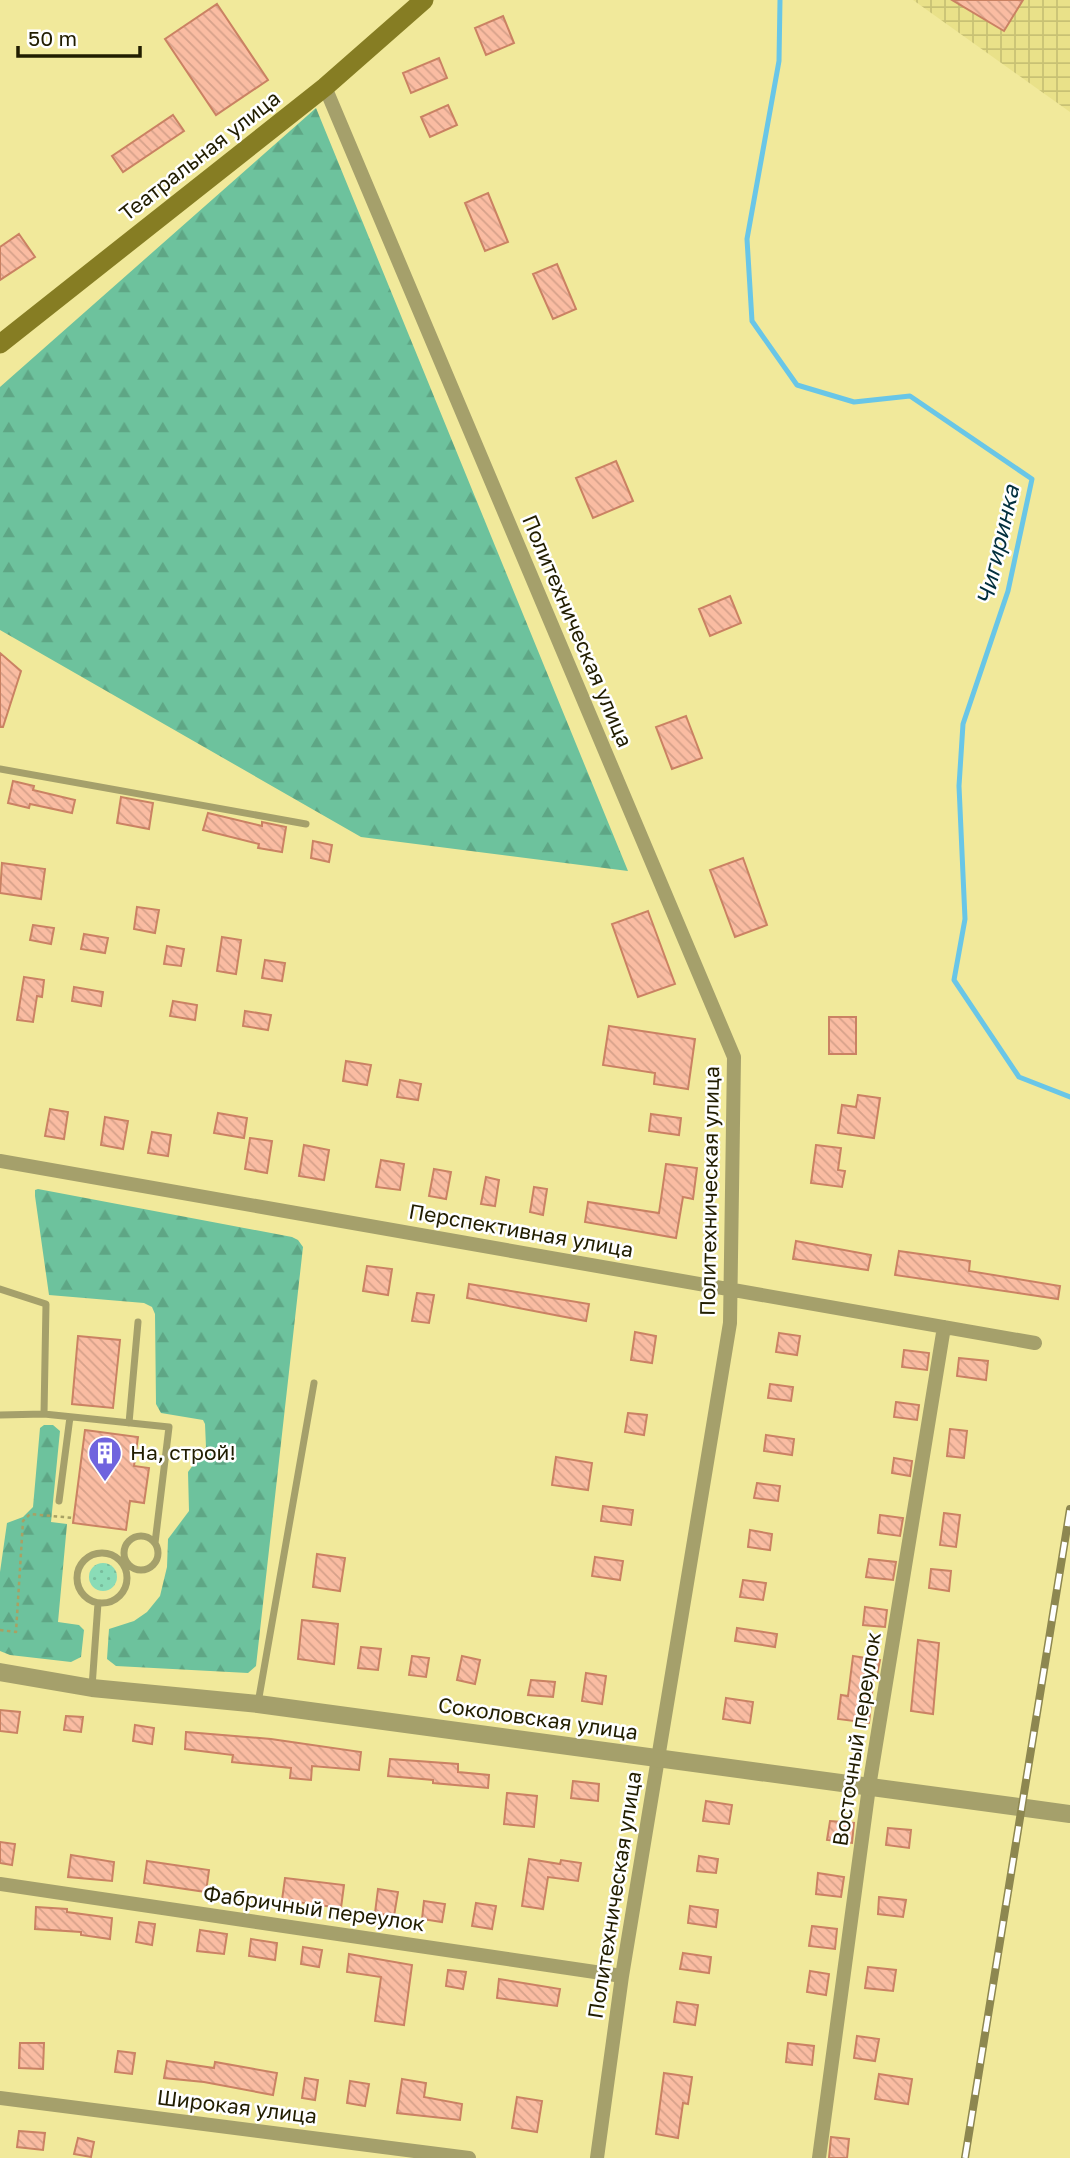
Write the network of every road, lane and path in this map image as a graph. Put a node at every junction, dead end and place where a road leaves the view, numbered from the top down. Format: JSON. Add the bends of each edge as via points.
{"nodes":[{"id":1,"x":424,"y":0,"type":"edge"},
{"id":2,"x":325,"y":88,"type":"junction"},
{"id":3,"x":0,"y":344,"type":"edge"},
{"id":4,"x":0,"y":769,"type":"edge"},
{"id":5,"x":306,"y":824,"type":"dead end"},
{"id":6,"x":0,"y":1161,"type":"edge"},
{"id":7,"x":0,"y":1289,"type":"edge"},
{"id":8,"x":730,"y":1289,"type":"junction"},
{"id":9,"x":138,"y":1322,"type":"dead end"},
{"id":10,"x":944,"y":1327,"type":"junction"},
{"id":11,"x":1035,"y":1343,"type":"dead end"},
{"id":12,"x":314,"y":1382,"type":"dead end"},
{"id":13,"x":44,"y":1414,"type":"junction"},
{"id":14,"x":0,"y":1415,"type":"edge"},
{"id":15,"x":70,"y":1417,"type":"junction"},
{"id":16,"x":130,"y":1423,"type":"junction"},
{"id":17,"x":59,"y":1501,"type":"dead end"},
{"id":18,"x":74,"y":1518,"type":"dead end"},
{"id":19,"x":155,"y":1543,"type":"junction"},
{"id":20,"x":145,"y":1570,"type":"junction"},
{"id":21,"x":127,"y":1581,"type":"junction"},
{"id":22,"x":98,"y":1603,"type":"junction"},
{"id":23,"x":0,"y":1630,"type":"edge"},
{"id":24,"x":0,"y":1672,"type":"edge"},
{"id":25,"x":92,"y":1688,"type":"junction"},
{"id":26,"x":258,"y":1704,"type":"junction"},
{"id":27,"x":658,"y":1758,"type":"junction"},
{"id":28,"x":869,"y":1787,"type":"junction"},
{"id":29,"x":1070,"y":1814,"type":"edge"},
{"id":30,"x":0,"y":1884,"type":"edge"},
{"id":31,"x":622,"y":1976,"type":"junction"},
{"id":32,"x":0,"y":2098,"type":"edge"},
{"id":33,"x":469,"y":2158,"type":"edge"},
{"id":34,"x":597,"y":2158,"type":"edge"},
{"id":35,"x":819,"y":2158,"type":"edge"}],
"edges":[{"from":1,"to":2,"type":"main road","name":"Театральная улица"},
{"from":2,"to":3,"type":"main road","name":"Театральная улица"},
{"from":2,"to":8,"type":"street","name":"Политехническая улица","via":[[734,1057]]},
{"from":4,"to":5,"type":"lane"},
{"from":6,"to":8,"type":"street","name":"Перспективная улица"},
{"from":7,"to":13,"type":"lane","via":[[46,1304]]},
{"from":8,"to":10,"type":"street","name":"Перспективная улица"},
{"from":8,"to":27,"type":"street","name":"Политехническая улица","via":[[730,1323]]},
{"from":9,"to":16,"type":"lane"},
{"from":10,"to":11,"type":"street","name":"Перспективная улица"},
{"from":10,"to":28,"type":"street","name":"Восточный переулок"},
{"from":12,"to":26,"type":"lane"},
{"from":13,"to":14,"type":"lane"},
{"from":13,"to":15,"type":"lane"},
{"from":15,"to":16,"type":"lane"},
{"from":15,"to":17,"type":"lane"},
{"from":16,"to":19,"type":"lane","via":[[169,1427]]},
{"from":18,"to":23,"type":"path","via":[[30,1514],[23,1521],[16,1632]]},
{"from":19,"to":20,"type":"lane","via":[[158,1559]]},
{"from":19,"to":20,"type":"lane","via":[[146,1536],[135,1536],[124,1549],[129,1565]]},
{"from":20,"to":21,"type":"lane"},
{"from":21,"to":22,"type":"lane","via":[[117,1598]]},
{"from":21,"to":22,"type":"lane","via":[[123,1565],[115,1557],[104,1553],[87,1558],[79,1568],[77,1584],[83,1595]]},
{"from":22,"to":25,"type":"lane"},
{"from":24,"to":25,"type":"street","name":"Соколовская улица"},
{"from":25,"to":26,"type":"street","name":"Соколовская улица"},
{"from":26,"to":27,"type":"street","name":"Соколовская улица"},
{"from":27,"to":28,"type":"street","name":"Соколовская улица"},
{"from":27,"to":31,"type":"street","name":"Политехническая улица"},
{"from":28,"to":29,"type":"street","name":"Соколовская улица"},
{"from":28,"to":35,"type":"street","name":"Восточный переулок"},
{"from":30,"to":31,"type":"street","name":"Фабричный переулок"},
{"from":31,"to":34,"type":"street","name":"Политехническая улица"},
{"from":32,"to":33,"type":"street","name":"Широкая улица"}]}
